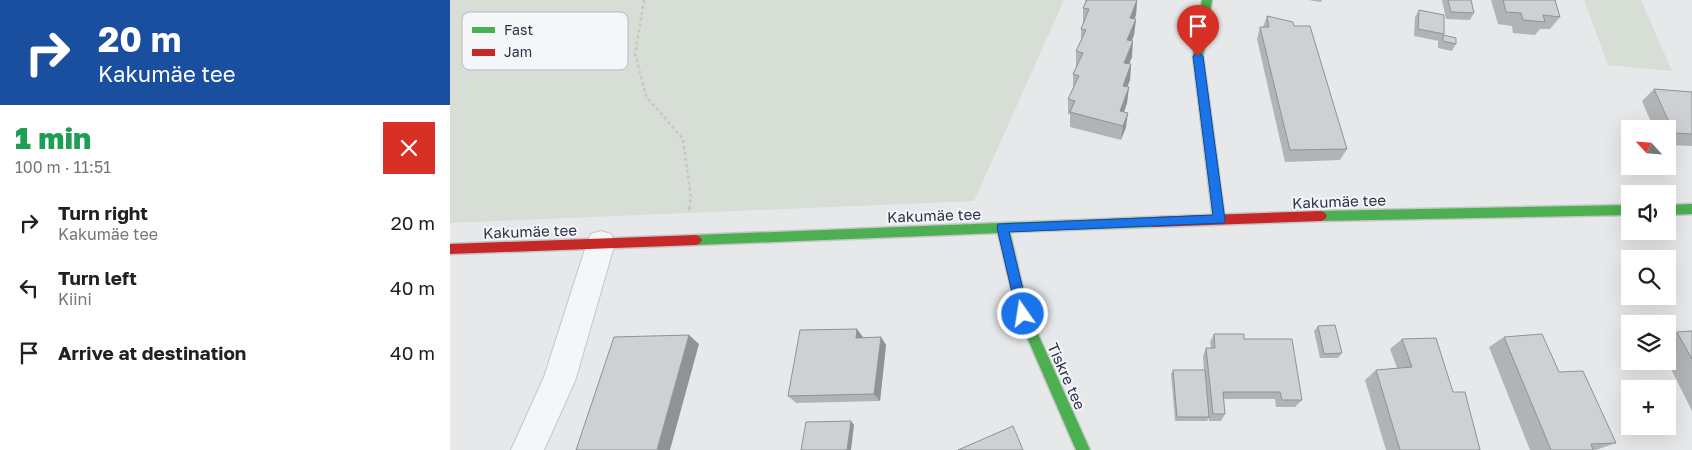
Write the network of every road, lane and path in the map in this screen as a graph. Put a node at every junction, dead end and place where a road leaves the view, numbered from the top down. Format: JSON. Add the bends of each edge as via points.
{"nodes":[{"id":1,"x":644,"y":0,"type":"edge"},
{"id":2,"x":1207,"y":0,"type":"edge"},
{"id":3,"x":1692,"y":209,"type":"edge"},
{"id":4,"x":1621,"y":210,"type":"edge"},
{"id":5,"x":1676,"y":210,"type":"edge"},
{"id":6,"x":1220,"y":220,"type":"junction"},
{"id":7,"x":1002,"y":228,"type":"junction"},
{"id":8,"x":685,"y":240,"type":"junction"},
{"id":9,"x":601,"y":243,"type":"junction"},
{"id":10,"x":450,"y":249,"type":"edge"},
{"id":11,"x":527,"y":450,"type":"edge"},
{"id":12,"x":1083,"y":450,"type":"edge"}],
"edges":[{"from":1,"to":8,"type":"path","via":[[635,54],[646,96],[683,139],[691,197]]},
{"from":2,"to":6,"type":"street","via":[[1198,56]]},
{"from":3,"to":5,"type":"street"},
{"from":4,"to":6,"type":"street","name":"Kakumäe tee"},
{"from":6,"to":7,"type":"street","name":"Kakumäe tee"},
{"from":7,"to":8,"type":"street","name":"Kakumäe tee"},
{"from":7,"to":12,"type":"street","name":"Tiskre tee","via":[[1023,314]]},
{"from":8,"to":9,"type":"street","name":"Kakumäe tee"},
{"from":9,"to":10,"type":"street","name":"Kakumäe tee"},
{"from":9,"to":11,"type":"street","via":[[559,381]]}]}
